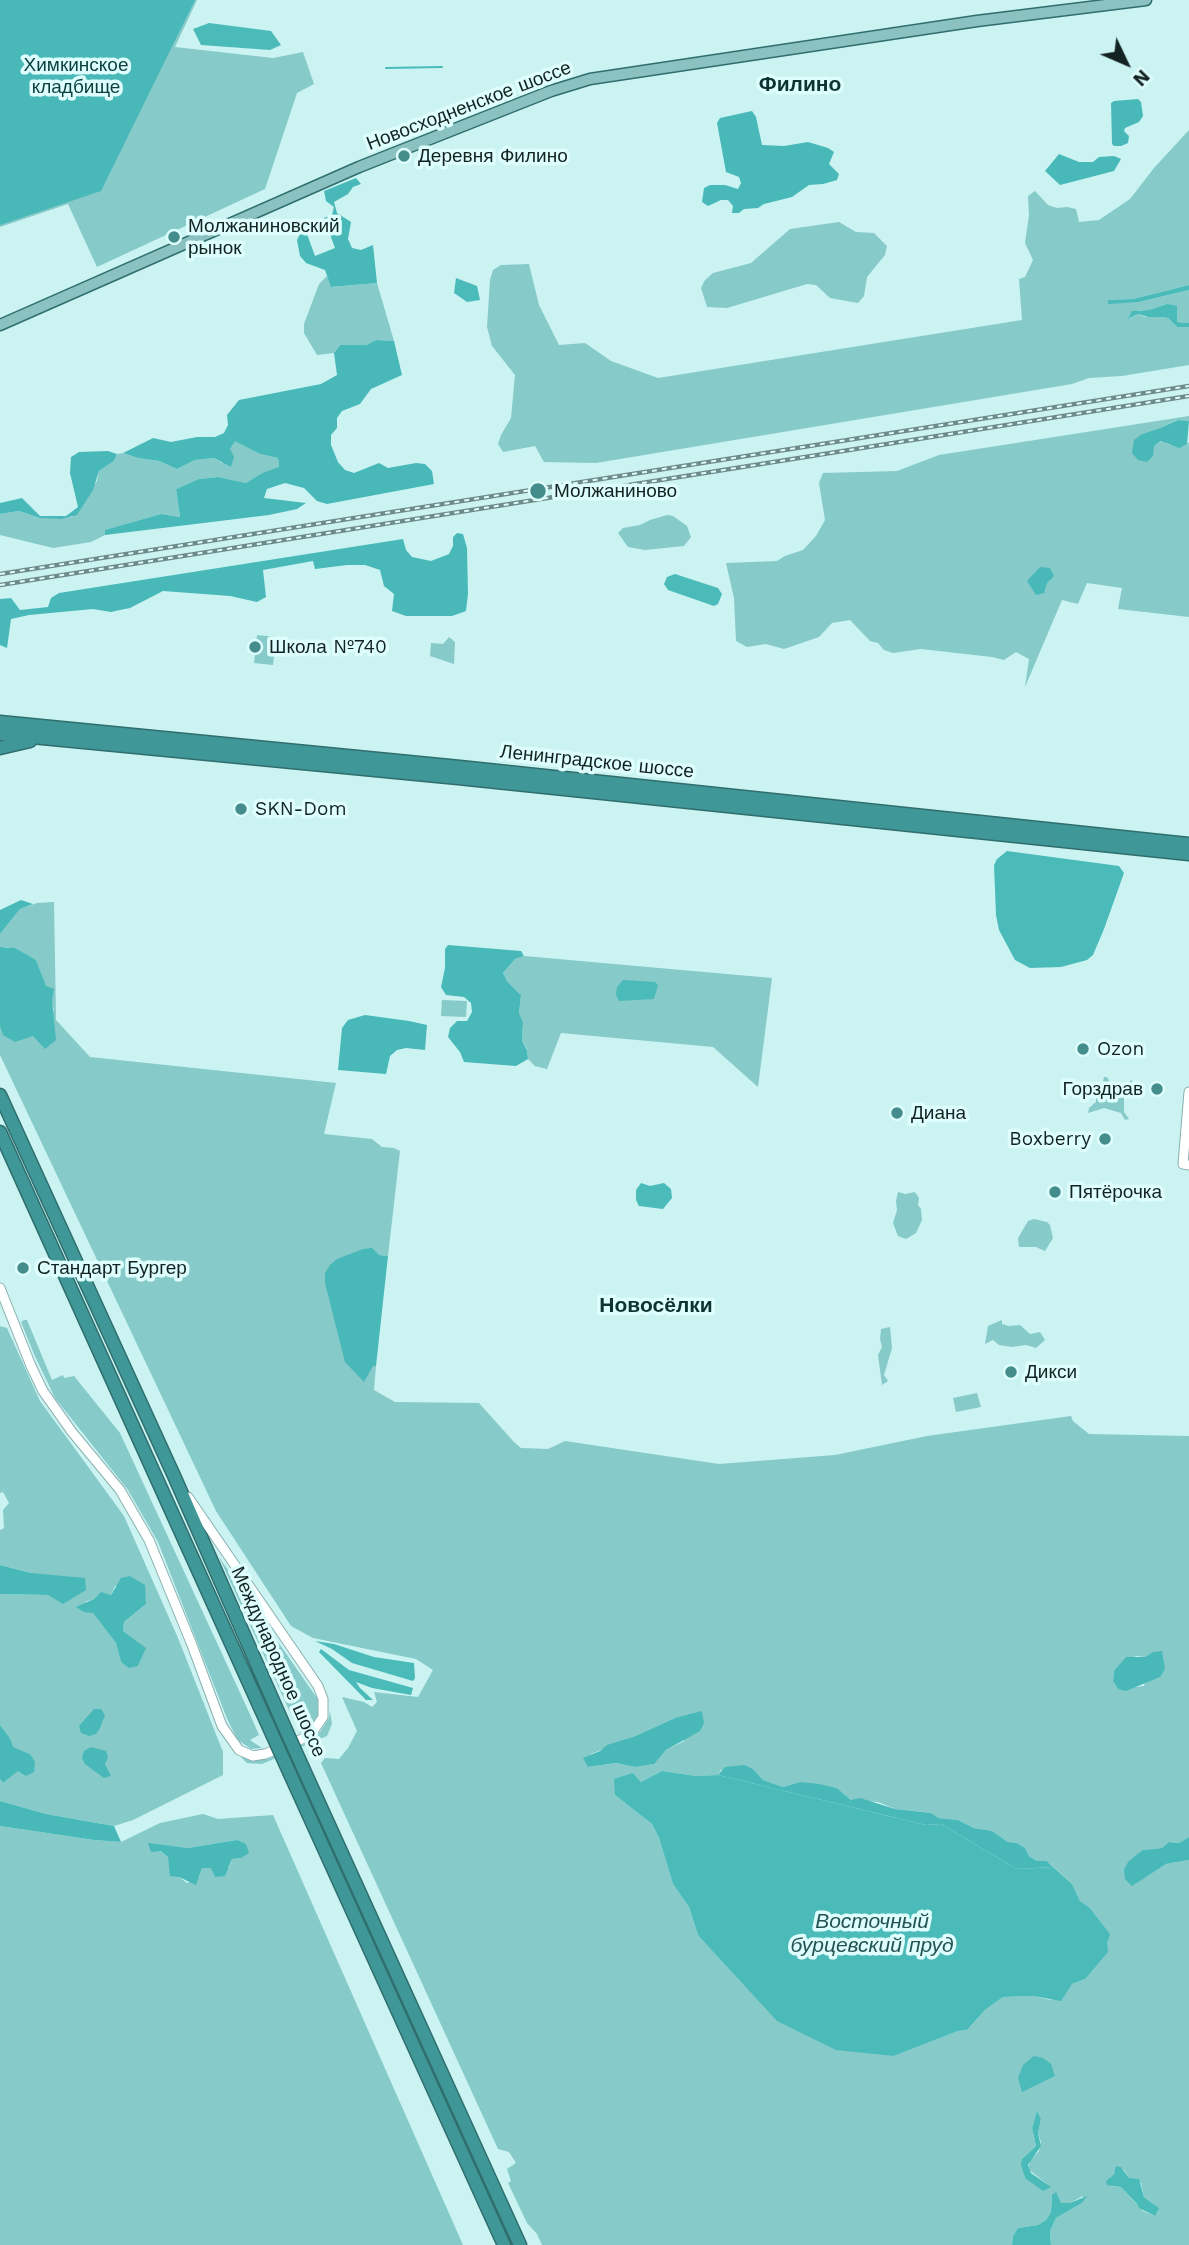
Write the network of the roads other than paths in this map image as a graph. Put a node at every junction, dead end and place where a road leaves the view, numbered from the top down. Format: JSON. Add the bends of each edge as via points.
{"nodes":[{"id":1,"x":1146,"y":0,"type":"edge"},
{"id":2,"x":0,"y":325,"type":"edge"},
{"id":3,"x":0,"y":722,"type":"edge"},
{"id":4,"x":0,"y":734,"type":"edge"},
{"id":5,"x":46,"y":738,"type":"junction"},
{"id":6,"x":0,"y":748,"type":"edge"},
{"id":7,"x":1189,"y":844,"type":"edge"},
{"id":8,"x":1189,"y":854,"type":"edge"},
{"id":9,"x":1189,"y":1092,"type":"edge"},
{"id":10,"x":0,"y":1095,"type":"edge"},
{"id":11,"x":0,"y":1132,"type":"edge"},
{"id":12,"x":5,"y":1147,"type":"edge"},
{"id":13,"x":1189,"y":1165,"type":"edge"},
{"id":14,"x":0,"y":1288,"type":"edge"},
{"id":15,"x":3,"y":1307,"type":"edge"},
{"id":16,"x":175,"y":1478,"type":"junction"},
{"id":17,"x":504,"y":2245,"type":"edge"},
{"id":18,"x":520,"y":2245,"type":"edge"}],
"edges":[{"from":1,"to":2,"type":"main road","name":"Новосходненское шоссе","via":[[590,79],[359,166]]},
{"from":3,"to":7,"type":"highway","name":"Ленинградское шоссе"},
{"from":4,"to":5,"type":"highway","name":"Ленинградское шоссе"},
{"from":5,"to":6,"type":"highway"},
{"from":5,"to":8,"type":"highway","name":"Ленинградское шоссе"},
{"from":9,"to":13,"type":"street","via":[[1183,1164]]},
{"from":10,"to":16,"type":"highway","name":"Международное шоссе"},
{"from":11,"to":12,"type":"highway","name":"Международное шоссе"},
{"from":12,"to":17,"type":"highway","name":"Международное шоссе","bridge":true},
{"from":14,"to":15,"type":"street"},
{"from":15,"to":16,"type":"street","via":[[56,1411],[120,1490],[149,1539],[231,1742],[245,1754],[265,1754],[302,1739],[318,1726],[324,1708],[318,1686]]},
{"from":16,"to":18,"type":"highway","name":"Международное шоссе","bridge":true}]}
